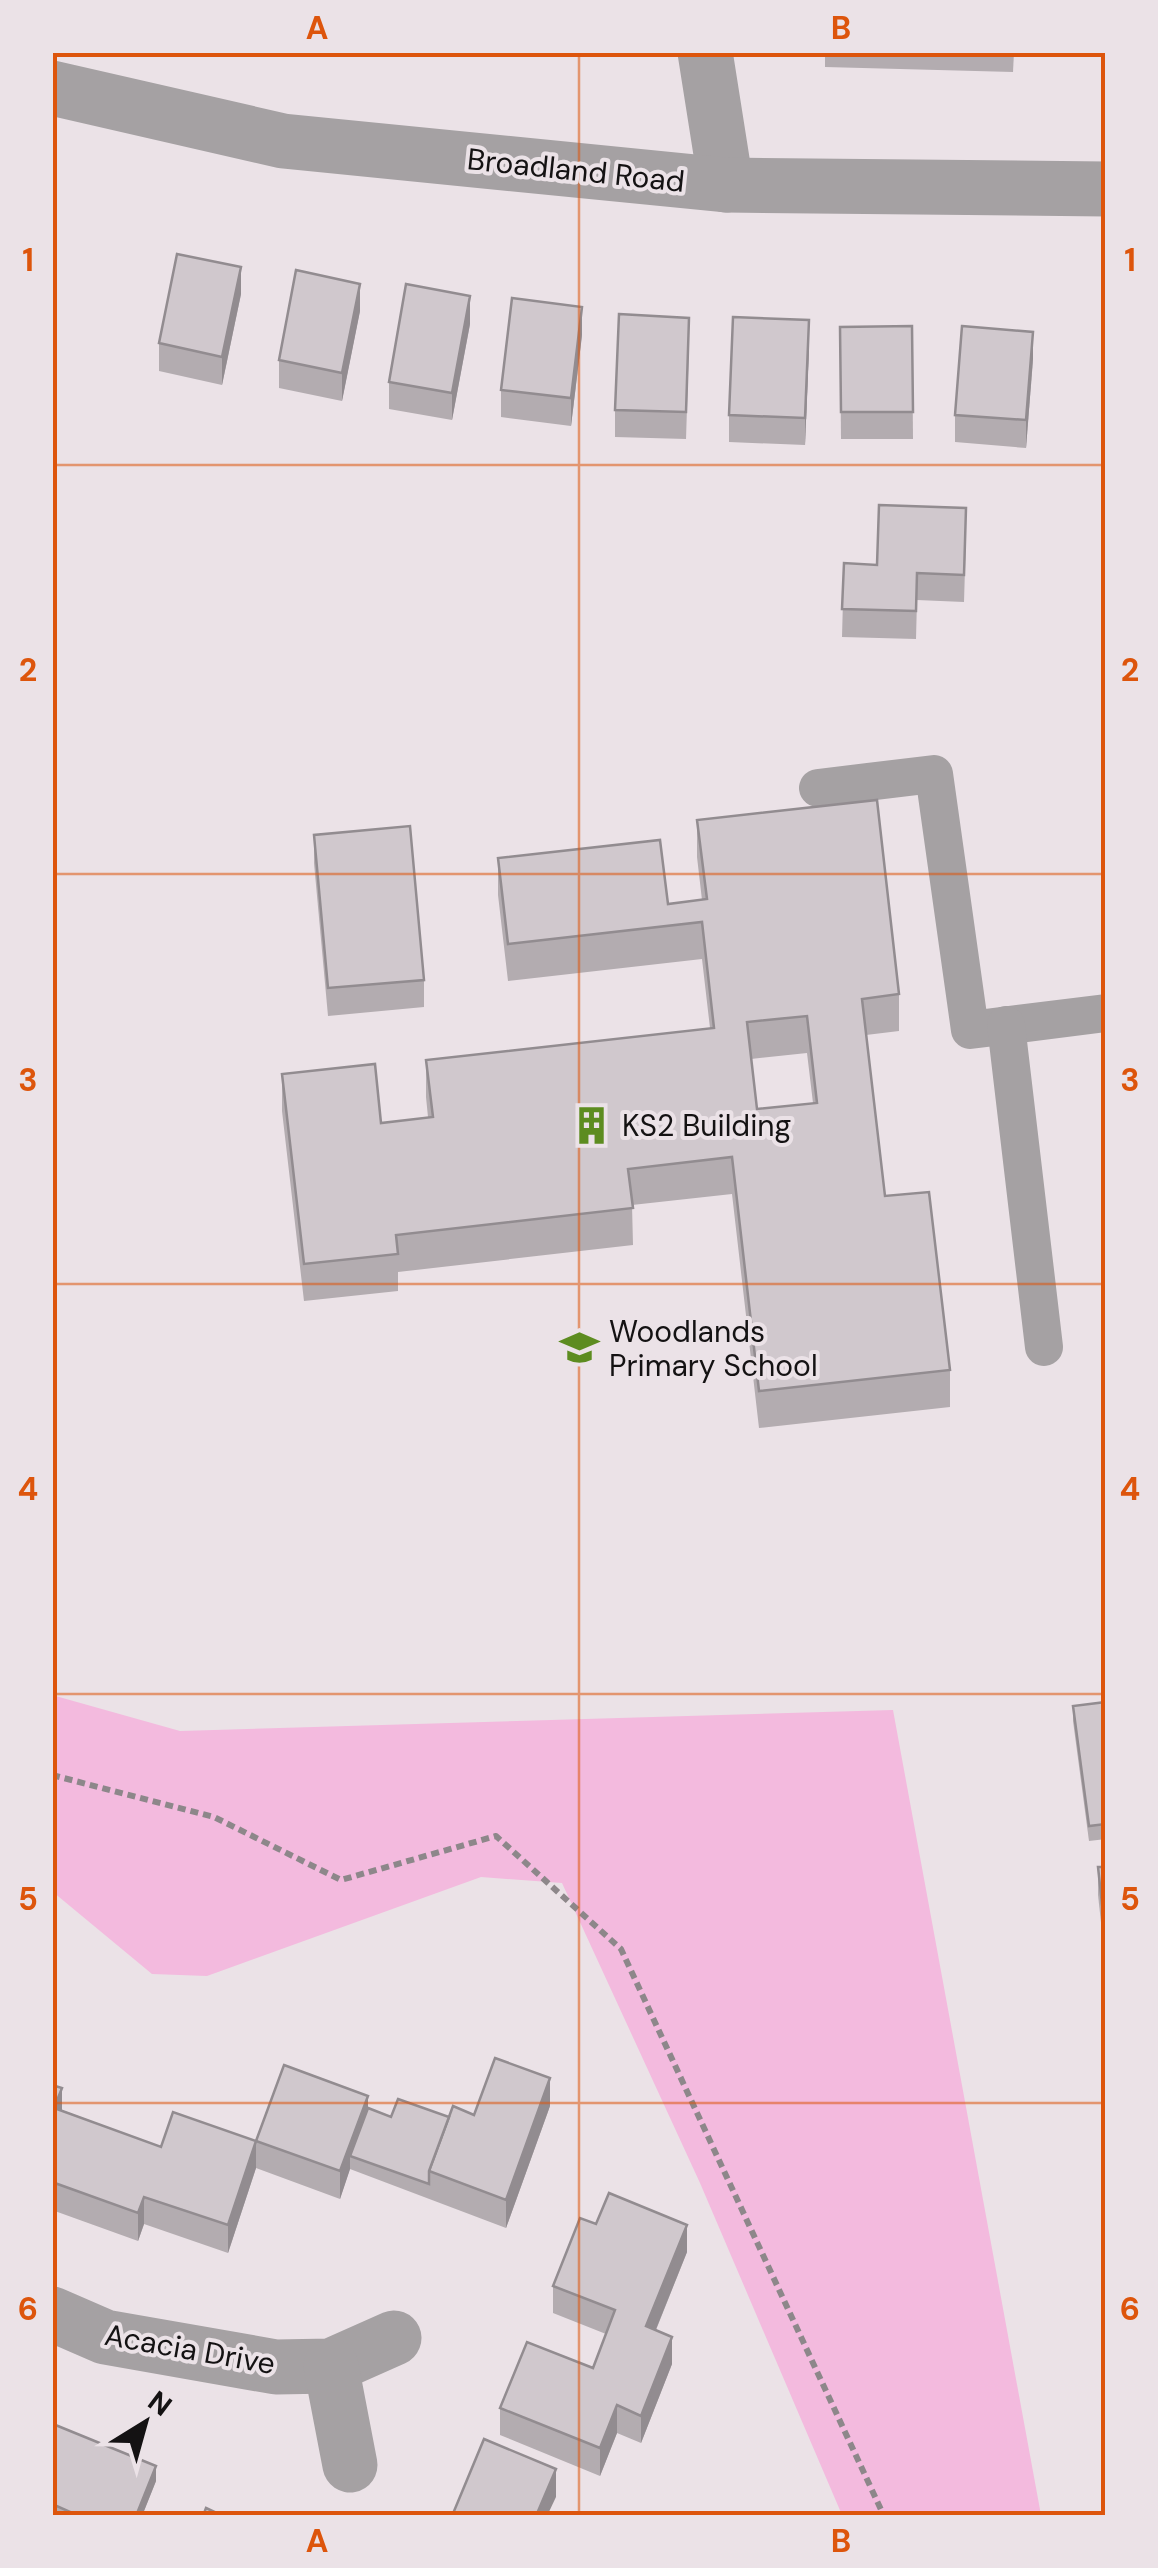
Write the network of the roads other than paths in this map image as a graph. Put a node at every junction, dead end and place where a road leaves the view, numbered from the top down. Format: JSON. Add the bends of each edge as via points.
{"nodes":[{"id":1,"x":705,"y":52,"type":"edge"},
{"id":2,"x":52,"y":88,"type":"edge"},
{"id":3,"x":726,"y":185,"type":"junction"},
{"id":4,"x":1106,"y":189,"type":"edge"},
{"id":5,"x":818,"y":788,"type":"dead end"},
{"id":6,"x":1106,"y":1013,"type":"edge"},
{"id":7,"x":1006,"y":1025,"type":"junction"},
{"id":8,"x":1044,"y":1348,"type":"dead end"},
{"id":9,"x":52,"y":2314,"type":"edge"},
{"id":10,"x":394,"y":2338,"type":"dead end"},
{"id":11,"x":332,"y":2366,"type":"junction"},
{"id":12,"x":350,"y":2465,"type":"dead end"}],
"edges":[{"from":1,"to":3,"type":"street"},
{"from":2,"to":3,"type":"street","name":"Broadland Road","via":[[283,142]]},
{"from":3,"to":4,"type":"street","name":"Broadland Road"},
{"from":5,"to":7,"type":"lane","via":[[934,774],[970,1030]]},
{"from":6,"to":7,"type":"lane"},
{"from":7,"to":8,"type":"lane"},
{"from":9,"to":11,"type":"street","name":"Acacia Drive","via":[[105,2338],[276,2367]]},
{"from":10,"to":11,"type":"street","name":"Acacia Drive"},
{"from":11,"to":12,"type":"street"}]}
